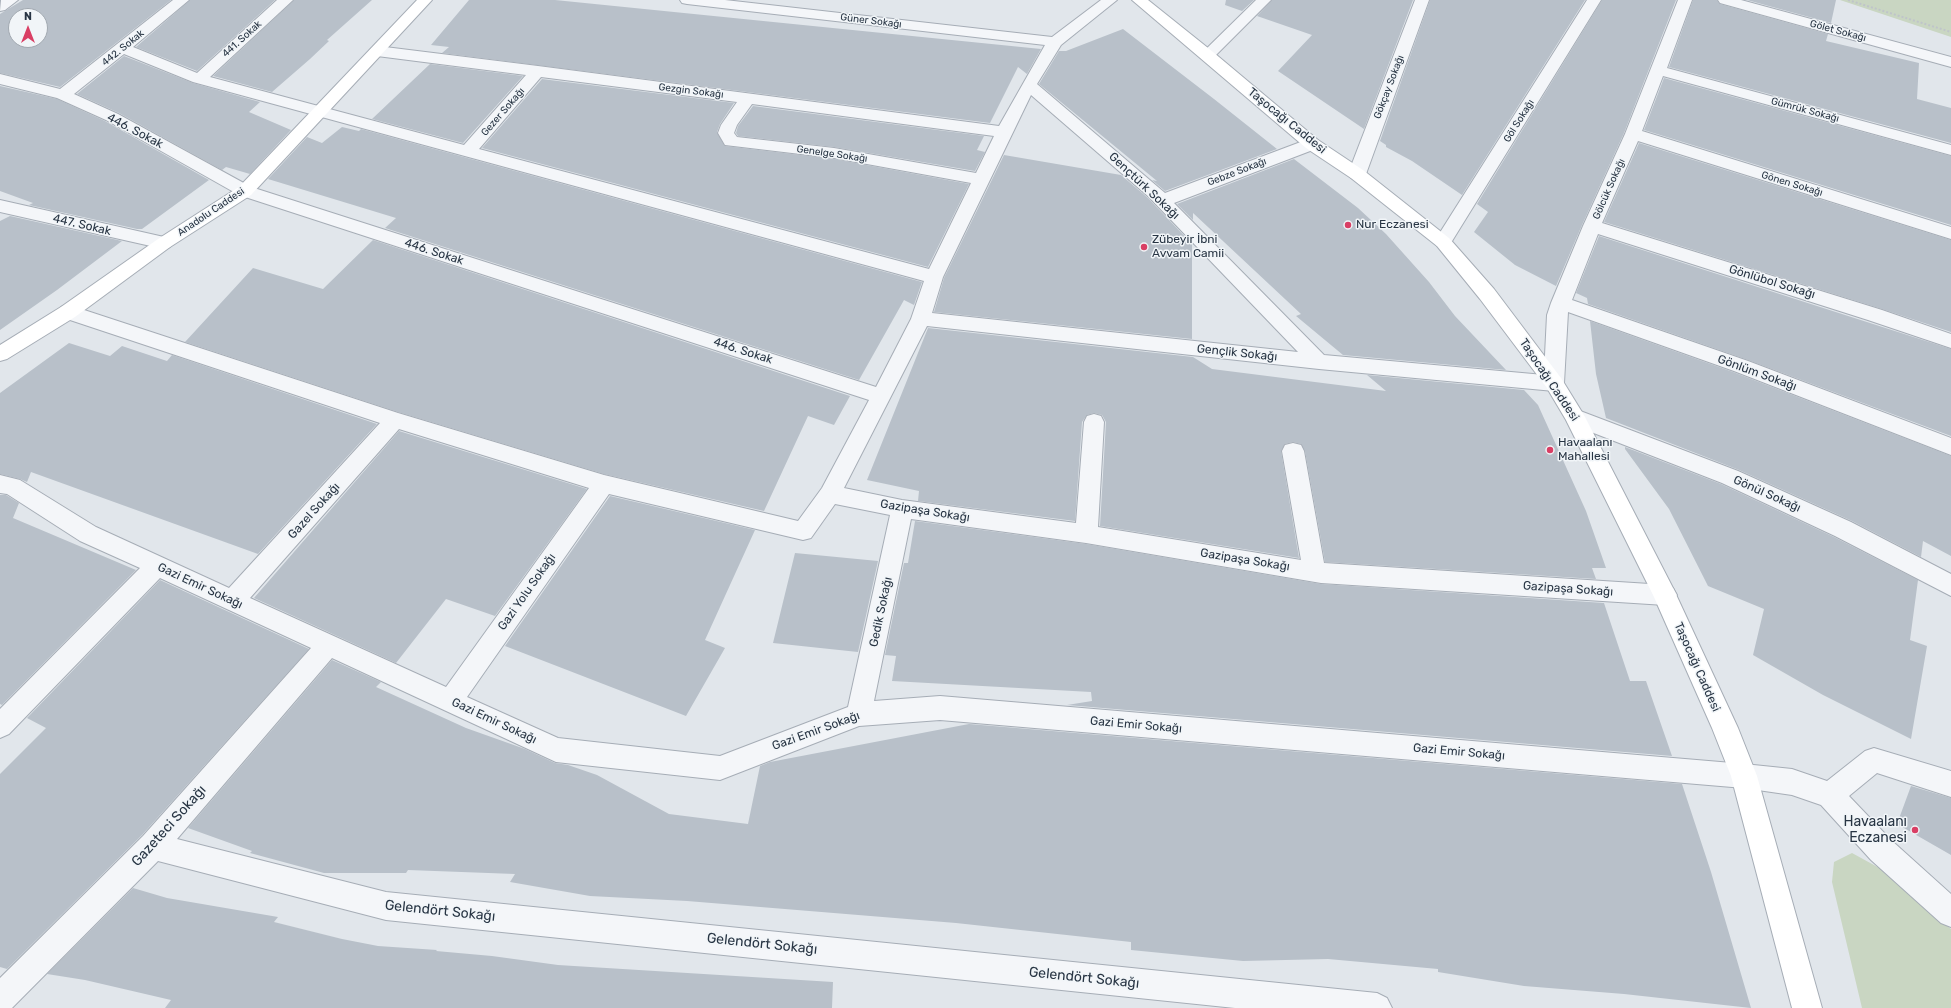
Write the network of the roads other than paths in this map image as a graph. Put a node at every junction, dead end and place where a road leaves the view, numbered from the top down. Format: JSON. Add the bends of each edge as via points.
{"nodes":[{"id":1,"x":11,"y":0,"type":"edge"},
{"id":2,"x":182,"y":0,"type":"edge"},
{"id":3,"x":286,"y":0,"type":"edge"},
{"id":4,"x":425,"y":0,"type":"edge"},
{"id":5,"x":687,"y":0,"type":"edge"},
{"id":6,"x":1110,"y":0,"type":"edge"},
{"id":7,"x":1139,"y":0,"type":"edge"},
{"id":8,"x":1264,"y":0,"type":"edge"},
{"id":9,"x":1422,"y":0,"type":"edge"},
{"id":10,"x":1594,"y":0,"type":"edge"},
{"id":11,"x":1685,"y":0,"type":"edge"},
{"id":12,"x":1725,"y":0,"type":"edge"},
{"id":13,"x":0,"y":7,"type":"edge"},
{"id":14,"x":1055,"y":42,"type":"junction"},
{"id":15,"x":123,"y":48,"type":"junction"},
{"id":16,"x":377,"y":52,"type":"junction"},
{"id":17,"x":1208,"y":55,"type":"junction"},
{"id":18,"x":1951,"y":62,"type":"edge"},
{"id":19,"x":1658,"y":70,"type":"junction"},
{"id":20,"x":538,"y":72,"type":"junction"},
{"id":21,"x":0,"y":79,"type":"edge"},
{"id":22,"x":198,"y":79,"type":"junction"},
{"id":23,"x":1029,"y":85,"type":"junction"},
{"id":24,"x":63,"y":95,"type":"junction"},
{"id":25,"x":748,"y":98,"type":"junction"},
{"id":26,"x":321,"y":112,"type":"junction"},
{"id":27,"x":1004,"y":132,"type":"junction"},
{"id":28,"x":1634,"y":134,"type":"junction"},
{"id":29,"x":1312,"y":144,"type":"junction"},
{"id":30,"x":1951,"y":150,"type":"edge"},
{"id":31,"x":467,"y":152,"type":"junction"},
{"id":32,"x":1356,"y":174,"type":"junction"},
{"id":33,"x":981,"y":178,"type":"junction"},
{"id":34,"x":245,"y":191,"type":"junction"},
{"id":35,"x":1162,"y":201,"type":"junction"},
{"id":36,"x":0,"y":206,"type":"edge"},
{"id":37,"x":1592,"y":226,"type":"junction"},
{"id":38,"x":1951,"y":233,"type":"edge"},
{"id":39,"x":1443,"y":242,"type":"junction"},
{"id":40,"x":164,"y":243,"type":"junction"},
{"id":41,"x":934,"y":277,"type":"junction"},
{"id":42,"x":1561,"y":303,"type":"junction"},
{"id":43,"x":68,"y":312,"type":"junction"},
{"id":44,"x":921,"y":319,"type":"junction"},
{"id":45,"x":1951,"y":342,"type":"edge"},
{"id":46,"x":0,"y":353,"type":"edge"},
{"id":47,"x":1318,"y":362,"type":"junction"},
{"id":48,"x":1554,"y":383,"type":"junction"},
{"id":49,"x":881,"y":396,"type":"junction"},
{"id":50,"x":1575,"y":417,"type":"junction"},
{"id":51,"x":395,"y":420,"type":"junction"},
{"id":52,"x":1094,"y":422,"type":"dead end"},
{"id":53,"x":1951,"y":447,"type":"edge"},
{"id":54,"x":1293,"y":451,"type":"dead end"},
{"id":55,"x":604,"y":484,"type":"junction"},
{"id":56,"x":4,"y":489,"type":"edge"},
{"id":57,"x":830,"y":494,"type":"junction"},
{"id":58,"x":902,"y":510,"type":"junction"},
{"id":59,"x":1086,"y":534,"type":"junction"},
{"id":60,"x":157,"y":566,"type":"junction"},
{"id":61,"x":1314,"y":571,"type":"junction"},
{"id":62,"x":1951,"y":586,"type":"edge"},
{"id":63,"x":1665,"y":595,"type":"junction"},
{"id":64,"x":232,"y":601,"type":"junction"},
{"id":65,"x":329,"y":645,"type":"junction"},
{"id":66,"x":450,"y":701,"type":"junction"},
{"id":67,"x":859,"y":714,"type":"junction"},
{"id":68,"x":0,"y":726,"type":"edge"},
{"id":69,"x":1744,"y":776,"type":"junction"},
{"id":70,"x":1951,"y":784,"type":"edge"},
{"id":71,"x":1830,"y":795,"type":"junction"},
{"id":72,"x":153,"y":846,"type":"junction"},
{"id":73,"x":1951,"y":913,"type":"edge"},
{"id":74,"x":0,"y":999,"type":"edge"},
{"id":75,"x":1377,"y":1008,"type":"edge"},
{"id":76,"x":1807,"y":1008,"type":"edge"}],
"edges":[{"from":1,"to":13,"type":"street"},
{"from":2,"to":15,"type":"street","name":"442. Sokak"},
{"from":3,"to":22,"type":"street","name":"441. Sokak"},
{"from":4,"to":16,"type":"main road","name":"Anadolu Caddesi"},
{"from":5,"to":14,"type":"street","name":"Güner Sokağı"},
{"from":6,"to":14,"type":"street"},
{"from":7,"to":17,"type":"main road","name":"Taşocağı Caddesi"},
{"from":8,"to":17,"type":"street"},
{"from":9,"to":32,"type":"street","name":"Gökçay Sokağı"},
{"from":10,"to":39,"type":"street","name":"Göl Sokağı"},
{"from":11,"to":19,"type":"street","name":"Gölcük Sokağı"},
{"from":12,"to":18,"type":"street","name":"Gölet Sokağı"},
{"from":14,"to":23,"type":"street"},
{"from":15,"to":22,"type":"street"},
{"from":15,"to":24,"type":"street","name":"442. Sokak"},
{"from":16,"to":20,"type":"street","name":"Gezgin Sokağı"},
{"from":16,"to":26,"type":"main road","name":"Anadolu Caddesi"},
{"from":17,"to":29,"type":"main road","name":"Taşocağı Caddesi"},
{"from":19,"to":28,"type":"street","name":"Gölcük Sokağı"},
{"from":19,"to":30,"type":"street","name":"Gümrük Sokağı"},
{"from":20,"to":25,"type":"street","name":"Gezgin Sokağı"},
{"from":20,"to":31,"type":"street","name":"Gezer Sokağı"},
{"from":21,"to":24,"type":"street","name":"446. Sokak"},
{"from":22,"to":26,"type":"street"},
{"from":23,"to":27,"type":"street"},
{"from":23,"to":35,"type":"street","name":"Gençtürk Sokağı"},
{"from":24,"to":34,"type":"street","name":"446. Sokak","via":[[112,117]]},
{"from":25,"to":27,"type":"street","name":"Gezgin Sokağı"},
{"from":25,"to":33,"type":"street","name":"Genelge Sokağı","via":[[729,125],[726,133],[731,141],[834,153]]},
{"from":26,"to":31,"type":"street"},
{"from":26,"to":34,"type":"main road","name":"Anadolu Caddesi"},
{"from":27,"to":33,"type":"street"},
{"from":28,"to":37,"type":"street","name":"Gölcük Sokağı"},
{"from":28,"to":38,"type":"street","name":"Gönen Sokağı"},
{"from":29,"to":32,"type":"main road","name":"Taşocağı Caddesi"},
{"from":29,"to":35,"type":"street","name":"Gebze Sokağı"},
{"from":31,"to":41,"type":"street"},
{"from":32,"to":39,"type":"main road","name":"Taşocağı Caddesi"},
{"from":33,"to":41,"type":"street"},
{"from":34,"to":40,"type":"main road","name":"Anadolu Caddesi"},
{"from":34,"to":49,"type":"street","name":"446. Sokak"},
{"from":35,"to":47,"type":"street","name":"Gençtürk Sokağı"},
{"from":36,"to":40,"type":"street","name":"447. Sokak"},
{"from":37,"to":42,"type":"street","name":"Gölcük Sokağı"},
{"from":37,"to":45,"type":"street","name":"Gönlübol Sokağı","via":[[1875,315]]},
{"from":39,"to":48,"type":"main road","name":"Taşocağı Caddesi","via":[[1487,294]]},
{"from":40,"to":43,"type":"main road","name":"Anadolu Caddesi"},
{"from":41,"to":44,"type":"street"},
{"from":42,"to":48,"type":"street","name":"Gölcük Sokağı","via":[[1557,315]]},
{"from":42,"to":53,"type":"street","name":"Gönlüm Sokağı","via":[[1741,366]]},
{"from":43,"to":46,"type":"main road","name":"Anadolu Caddesi"},
{"from":43,"to":51,"type":"street"},
{"from":44,"to":47,"type":"street","name":"Gençlik Sokağı"},
{"from":44,"to":49,"type":"street"},
{"from":47,"to":48,"type":"street","name":"Gençlik Sokağı"},
{"from":48,"to":50,"type":"main road","name":"Taşocağı Caddesi"},
{"from":49,"to":57,"type":"street"},
{"from":50,"to":62,"type":"street","name":"Gönül Sokağı","via":[[1730,477],[1843,529]]},
{"from":50,"to":63,"type":"main road","name":"Taşocağı Caddesi"},
{"from":51,"to":55,"type":"street"},
{"from":51,"to":64,"type":"street","name":"Gazel Sokağı"},
{"from":52,"to":59,"type":"street"},
{"from":54,"to":61,"type":"street"},
{"from":55,"to":57,"type":"street","via":[[803,531]]},
{"from":55,"to":66,"type":"street","name":"Gazi Yolu Sokağı"},
{"from":56,"to":60,"type":"street","name":"Gazi Emir Sokağı","via":[[88,534]]},
{"from":57,"to":58,"type":"street","name":"Gazipaşa Sokağı"},
{"from":58,"to":59,"type":"street","name":"Gazipaşa Sokağı"},
{"from":58,"to":67,"type":"street","name":"Gedik Sokağı"},
{"from":59,"to":61,"type":"street","name":"Gazipaşa Sokağı"},
{"from":60,"to":64,"type":"street","name":"Gazi Emir Sokağı"},
{"from":60,"to":68,"type":"street"},
{"from":61,"to":63,"type":"street","name":"Gazipaşa Sokağı"},
{"from":63,"to":69,"type":"main road","name":"Taşocağı Caddesi"},
{"from":64,"to":65,"type":"street","name":"Gazi Emir Sokağı"},
{"from":65,"to":66,"type":"street","name":"Gazi Emir Sokağı"},
{"from":65,"to":72,"type":"street","name":"Gazeteci Sokağı"},
{"from":66,"to":67,"type":"street","name":"Gazi Emir Sokağı","via":[[556,750],[720,768]]},
{"from":67,"to":69,"type":"street","name":"Gazi Emir Sokağı","via":[[940,708]]},
{"from":69,"to":71,"type":"street","name":"Gazi Emir Sokağı","via":[[1792,782]]},
{"from":69,"to":76,"type":"main road","name":"Taşocağı Caddesi"},
{"from":70,"to":71,"type":"street","via":[[1874,760]]},
{"from":71,"to":73,"type":"street","via":[[1881,850]]},
{"from":72,"to":74,"type":"street","name":"Gazeteci Sokağı"},
{"from":72,"to":75,"type":"street","name":"Gelendört Sokağı","via":[[386,906]]}]}
